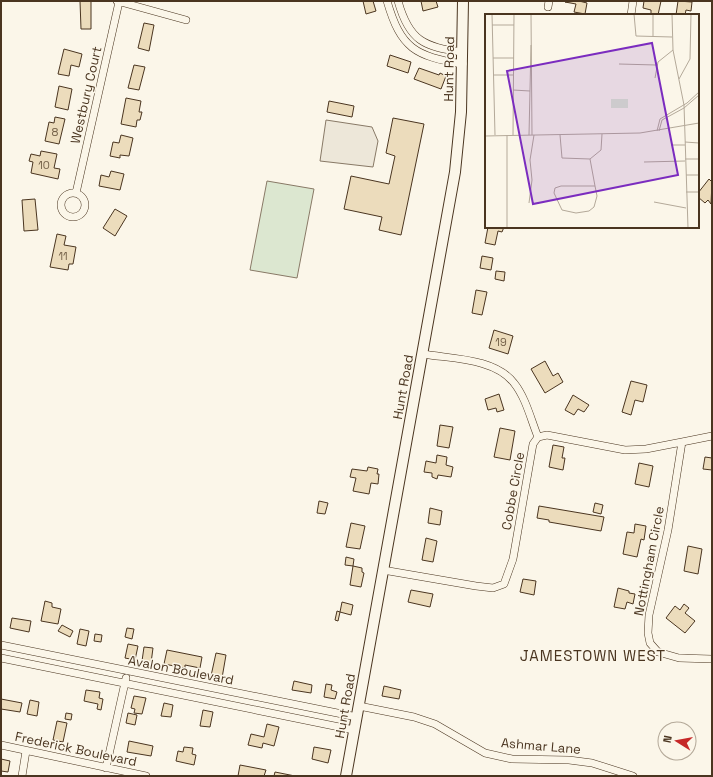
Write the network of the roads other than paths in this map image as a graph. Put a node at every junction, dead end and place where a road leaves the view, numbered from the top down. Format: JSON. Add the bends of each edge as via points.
{"nodes":[{"id":1,"x":387,"y":1,"type":"edge"},
{"id":2,"x":398,"y":1,"type":"edge"},
{"id":3,"x":463,"y":1,"type":"edge"},
{"id":4,"x":633,"y":1,"type":"edge"},
{"id":5,"x":118,"y":2,"type":"edge"},
{"id":6,"x":631,"y":14,"type":"edge"},
{"id":7,"x":186,"y":20,"type":"dead end"},
{"id":8,"x":463,"y":52,"type":"junction"},
{"id":9,"x":463,"y":64,"type":"junction"},
{"id":10,"x":76,"y":193,"type":"dead end"},
{"id":11,"x":423,"y":354,"type":"junction"},
{"id":12,"x":712,"y":436,"type":"edge"},
{"id":13,"x":538,"y":437,"type":"junction"},
{"id":14,"x":682,"y":442,"type":"junction"},
{"id":15,"x":383,"y":570,"type":"junction"},
{"id":16,"x":1,"y":645,"type":"edge"},
{"id":17,"x":1,"y":658,"type":"edge"},
{"id":18,"x":712,"y":659,"type":"edge"},
{"id":19,"x":127,"y":671,"type":"junction"},
{"id":20,"x":125,"y":682,"type":"junction"},
{"id":21,"x":359,"y":706,"type":"junction"},
{"id":22,"x":356,"y":717,"type":"junction"},
{"id":23,"x":354,"y":730,"type":"junction"},
{"id":24,"x":1,"y":745,"type":"edge"},
{"id":25,"x":26,"y":751,"type":"junction"},
{"id":26,"x":106,"y":768,"type":"junction"},
{"id":27,"x":22,"y":776,"type":"edge"},
{"id":28,"x":146,"y":776,"type":"edge"},
{"id":29,"x":346,"y":776,"type":"edge"},
{"id":30,"x":633,"y":776,"type":"edge"}],
"edges":[{"from":1,"to":9,"type":"street","via":[[397,29],[409,46],[430,57]]},
{"from":2,"to":8,"type":"street","via":[[409,28],[422,42],[439,49]]},
{"from":3,"to":8,"type":"street","name":"Hunt Road"},
{"from":4,"to":6,"type":"street"},
{"from":5,"to":7,"type":"street"},
{"from":5,"to":10,"type":"street","name":"Westbury Court"},
{"from":8,"to":9,"type":"street","name":"Hunt Road"},
{"from":9,"to":11,"type":"street","name":"Hunt Road","via":[[456,167]]},
{"from":11,"to":13,"type":"street","via":[[480,364],[504,372],[522,396]]},
{"from":11,"to":15,"type":"street","name":"Hunt Road"},
{"from":12,"to":14,"type":"street"},
{"from":13,"to":14,"type":"street","via":[[547,436],[624,450]]},
{"from":13,"to":15,"type":"street","name":"Cobbe Circle","via":[[533,444],[513,559],[504,584],[494,588],[476,586]]},
{"from":14,"to":18,"type":"street","name":"Nottingham Circle","via":[[668,530],[649,615],[648,633],[650,643],[658,652],[680,658]]},
{"from":15,"to":21,"type":"street","name":"Hunt Road"},
{"from":16,"to":19,"type":"street","name":"Avalon Boulevard"},
{"from":17,"to":20,"type":"street","name":"Avalon Boulevard"},
{"from":19,"to":20,"type":"street"},
{"from":19,"to":22,"type":"street","name":"Avalon Boulevard"},
{"from":20,"to":23,"type":"street","name":"Avalon Boulevard"},
{"from":20,"to":26,"type":"street"},
{"from":21,"to":22,"type":"street","name":"Hunt Road"},
{"from":21,"to":30,"type":"street","name":"Ashmar Lane","via":[[414,716],[435,724],[485,753],[512,759],[592,763]]},
{"from":22,"to":23,"type":"street","name":"Hunt Road"},
{"from":23,"to":29,"type":"street","name":"Hunt Road"},
{"from":24,"to":25,"type":"street","name":"Frederick Boulevard"},
{"from":25,"to":26,"type":"street","name":"Frederick Boulevard"},
{"from":25,"to":27,"type":"street"},
{"from":26,"to":28,"type":"street","name":"Frederick Boulevard"}]}
